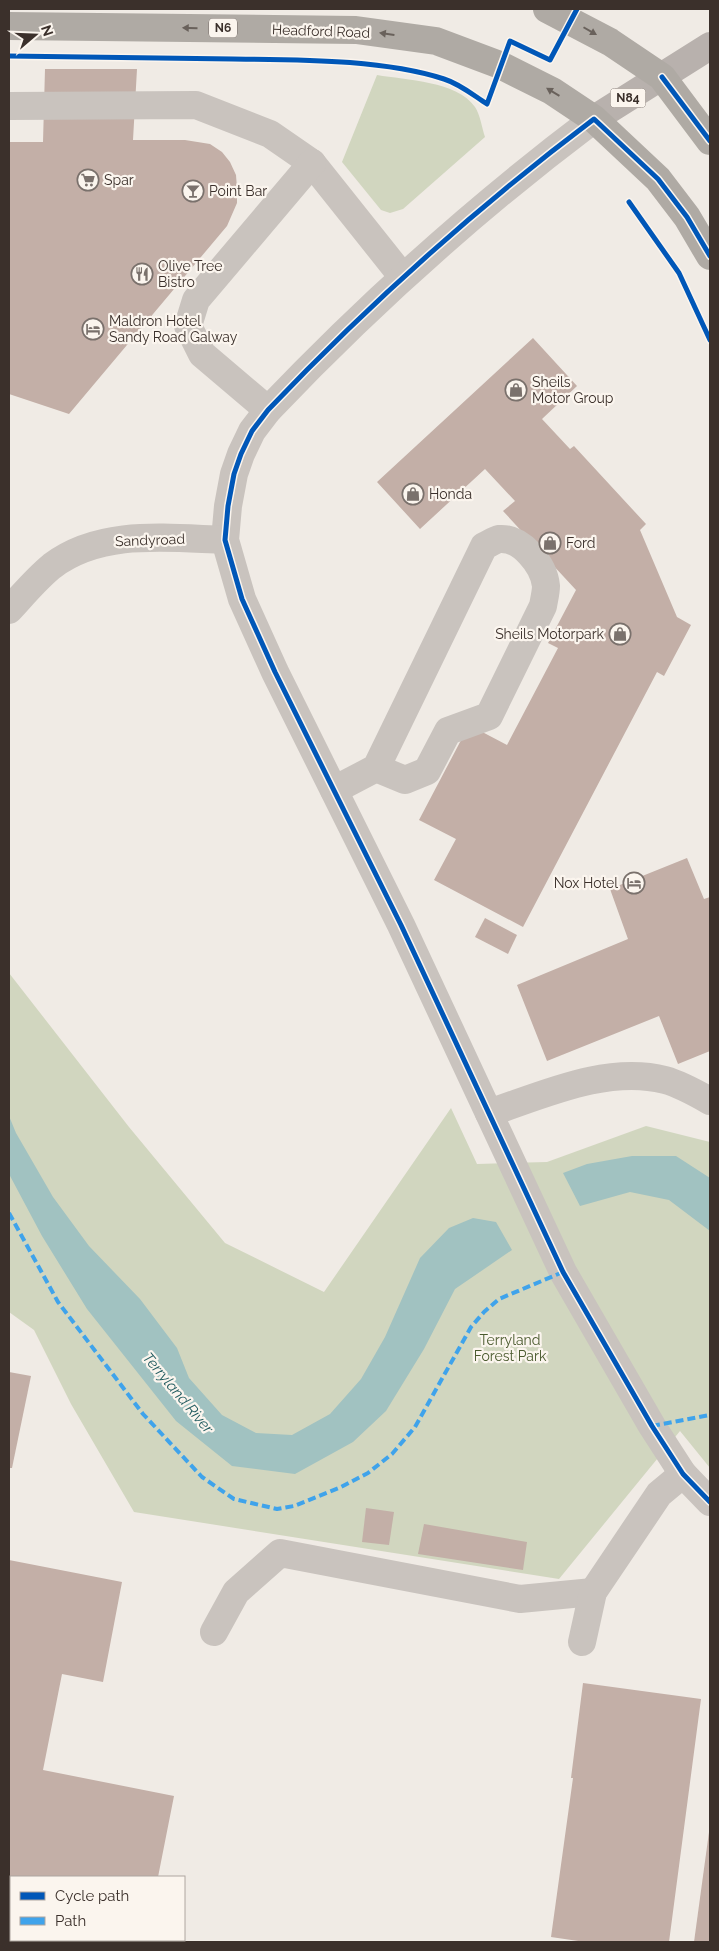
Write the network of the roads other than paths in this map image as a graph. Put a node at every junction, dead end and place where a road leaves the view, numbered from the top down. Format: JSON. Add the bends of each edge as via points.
{"nodes":[{"id":1,"x":547,"y":9,"type":"edge"},
{"id":2,"x":9,"y":26,"type":"edge"},
{"id":3,"x":710,"y":46,"type":"edge"},
{"id":4,"x":662,"y":77,"type":"junction"},
{"id":5,"x":9,"y":106,"type":"edge"},
{"id":6,"x":594,"y":119,"type":"junction"},
{"id":7,"x":710,"y":141,"type":"edge"},
{"id":8,"x":312,"y":163,"type":"junction"},
{"id":9,"x":710,"y":256,"type":"edge"},
{"id":10,"x":402,"y":276,"type":"junction"},
{"id":11,"x":268,"y":410,"type":"junction"},
{"id":12,"x":225,"y":540,"type":"junction"},
{"id":13,"x":9,"y":610,"type":"edge"},
{"id":14,"x":376,"y":768,"type":"junction"},
{"id":15,"x":334,"y":790,"type":"junction"},
{"id":16,"x":710,"y":1100,"type":"edge"},
{"id":17,"x":489,"y":1113,"type":"junction"},
{"id":18,"x":683,"y":1474,"type":"junction"},
{"id":19,"x":710,"y":1502,"type":"edge"},
{"id":20,"x":593,"y":1592,"type":"junction"},
{"id":21,"x":214,"y":1632,"type":"dead end"},
{"id":22,"x":582,"y":1642,"type":"dead end"}],
"edges":[{"from":1,"to":4,"type":"highway","one_way":true,"via":[[610,42]]},
{"from":6,"to":2,"type":"highway","name":"Headford Road","number":"N6","one_way":true,"via":[[552,91],[500,65],[436,41],[356,30]]},
{"from":3,"to":4,"type":"main road","number":"N84"},
{"from":4,"to":6,"type":"main road","number":"N84"},
{"from":4,"to":7,"type":"highway"},
{"from":5,"to":8,"type":"street","via":[[196,105],[270,134]]},
{"from":6,"to":9,"type":"highway","number":"N6","via":[[658,179]]},
{"from":6,"to":10,"type":"street","via":[[548,153]]},
{"from":8,"to":10,"type":"street"},
{"from":8,"to":11,"type":"street","via":[[196,300],[188,326],[202,354]]},
{"from":10,"to":11,"type":"street"},
{"from":11,"to":12,"type":"street","via":[[252,431],[234,474]]},
{"from":12,"to":13,"type":"street","name":"Sandyroad","via":[[134,538],[86,547],[52,566]]},
{"from":12,"to":15,"type":"street","via":[[242,599]]},
{"from":14,"to":14,"type":"street","via":[[484,546],[497,539],[513,541],[540,568],[546,586],[543,606],[489,716],[448,732],[427,771],[405,780]]},
{"from":14,"to":15,"type":"street"},
{"from":15,"to":17,"type":"street"},
{"from":16,"to":17,"type":"street","via":[[666,1080],[614,1076]]},
{"from":17,"to":18,"type":"street","via":[[563,1272]]},
{"from":18,"to":19,"type":"street"},
{"from":18,"to":20,"type":"street","via":[[659,1494]]},
{"from":20,"to":21,"type":"street","via":[[520,1598],[280,1553],[236,1592]]},
{"from":20,"to":22,"type":"street"}]}
